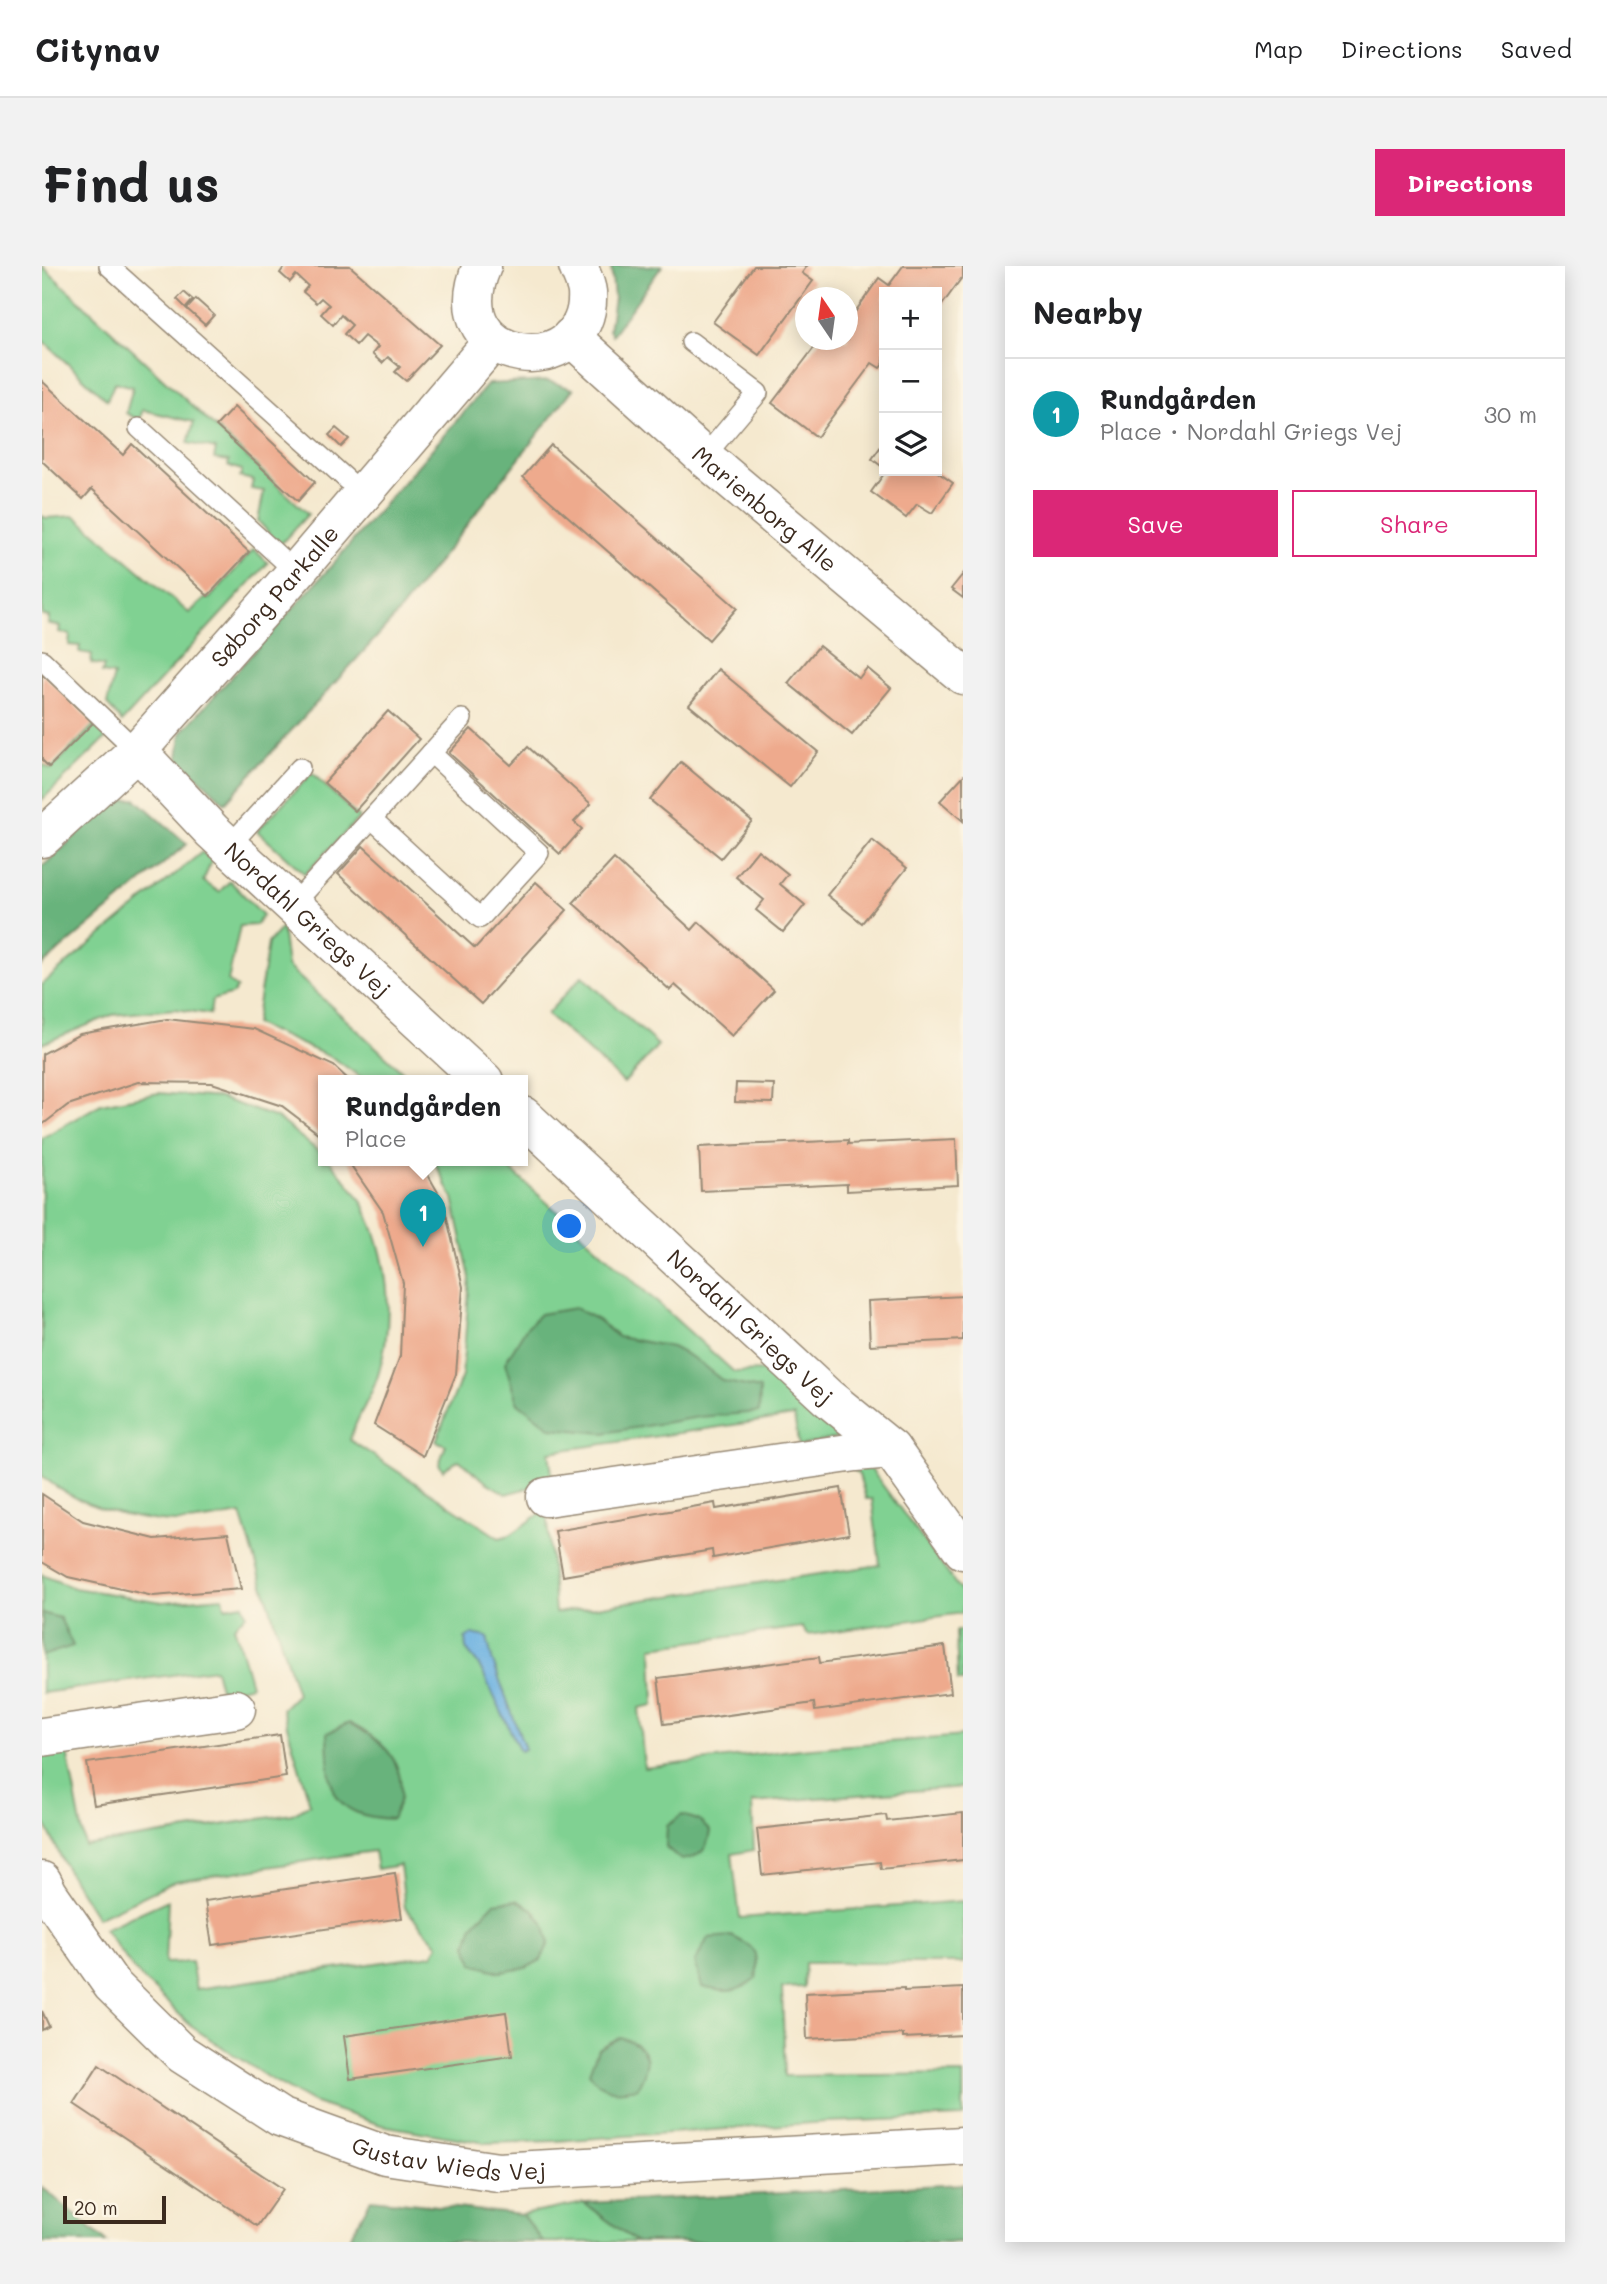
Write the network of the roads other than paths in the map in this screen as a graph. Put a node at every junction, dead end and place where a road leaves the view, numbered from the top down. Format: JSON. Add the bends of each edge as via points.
{"nodes":[{"id":1,"x":109,"y":266,"type":"edge"},
{"id":2,"x":482,"y":266,"type":"edge"},
{"id":3,"x":578,"y":266,"type":"edge"},
{"id":4,"x":571,"y":337,"type":"junction"},
{"id":5,"x":493,"y":341,"type":"junction"},
{"id":6,"x":691,"y":342,"type":"dead end"},
{"id":7,"x":139,"y":428,"type":"dead end"},
{"id":8,"x":704,"y":457,"type":"junction"},
{"id":9,"x":363,"y":494,"type":"junction"},
{"id":10,"x":296,"y":572,"type":"junction"},
{"id":11,"x":42,"y":660,"type":"edge"},
{"id":12,"x":963,"y":675,"type":"edge"},
{"id":13,"x":462,"y":719,"type":"dead end"},
{"id":14,"x":136,"y":751,"type":"junction"},
{"id":15,"x":431,"y":753,"type":"junction"},
{"id":16,"x":300,"y":768,"type":"dead end"},
{"id":17,"x":372,"y":819,"type":"junction"},
{"id":18,"x":42,"y":838,"type":"edge"},
{"id":19,"x":229,"y":846,"type":"junction"},
{"id":20,"x":293,"y":905,"type":"junction"},
{"id":21,"x":477,"y":1075,"type":"edge"},
{"id":22,"x":528,"y":1121,"type":"edge"},
{"id":23,"x":891,"y":1449,"type":"junction"},
{"id":24,"x":546,"y":1497,"type":"dead end"},
{"id":25,"x":963,"y":1550,"type":"edge"},
{"id":26,"x":236,"y":1709,"type":"dead end"},
{"id":27,"x":42,"y":1737,"type":"edge"},
{"id":28,"x":42,"y":1881,"type":"edge"},
{"id":29,"x":963,"y":2146,"type":"edge"}],
"edges":[{"from":1,"to":9,"type":"lane"},
{"from":2,"to":5,"type":"street","via":[[474,284],[473,305],[480,325]]},
{"from":3,"to":4,"type":"street","via":[[587,290],[586,303]]},
{"from":4,"to":5,"type":"street","via":[[553,349],[533,354],[512,351]]},
{"from":4,"to":8,"type":"street","name":"Marienborg Alle"},
{"from":5,"to":9,"type":"street","name":"Søborg Parkalle"},
{"from":6,"to":8,"type":"lane","via":[[758,393]]},
{"from":7,"to":10,"type":"lane"},
{"from":8,"to":12,"type":"street","name":"Marienborg Alle"},
{"from":9,"to":10,"type":"street","name":"Søborg Parkalle"},
{"from":10,"to":14,"type":"street","name":"Søborg Parkalle"},
{"from":11,"to":14,"type":"lane"},
{"from":13,"to":15,"type":"lane"},
{"from":14,"to":18,"type":"street","name":"Søborg Parkalle"},
{"from":14,"to":19,"type":"street","name":"Nordahl Griegs Vej"},
{"from":15,"to":17,"type":"lane"},
{"from":15,"to":17,"type":"lane","via":[[539,853],[480,918]]},
{"from":16,"to":19,"type":"lane"},
{"from":17,"to":20,"type":"lane"},
{"from":19,"to":20,"type":"street","name":"Nordahl Griegs Vej"},
{"from":20,"to":21,"type":"street","name":"Nordahl Griegs Vej"},
{"from":22,"to":23,"type":"street","name":"Nordahl Griegs Vej","via":[[827,1396]]},
{"from":23,"to":24,"type":"street"},
{"from":23,"to":25,"type":"street","name":"Nordahl Griegs Vej"},
{"from":26,"to":27,"type":"street"},
{"from":28,"to":29,"type":"street","name":"Gustav Wieds Vej","via":[[112,1985],[181,2054],[280,2117],[385,2155],[498,2172]]}]}
